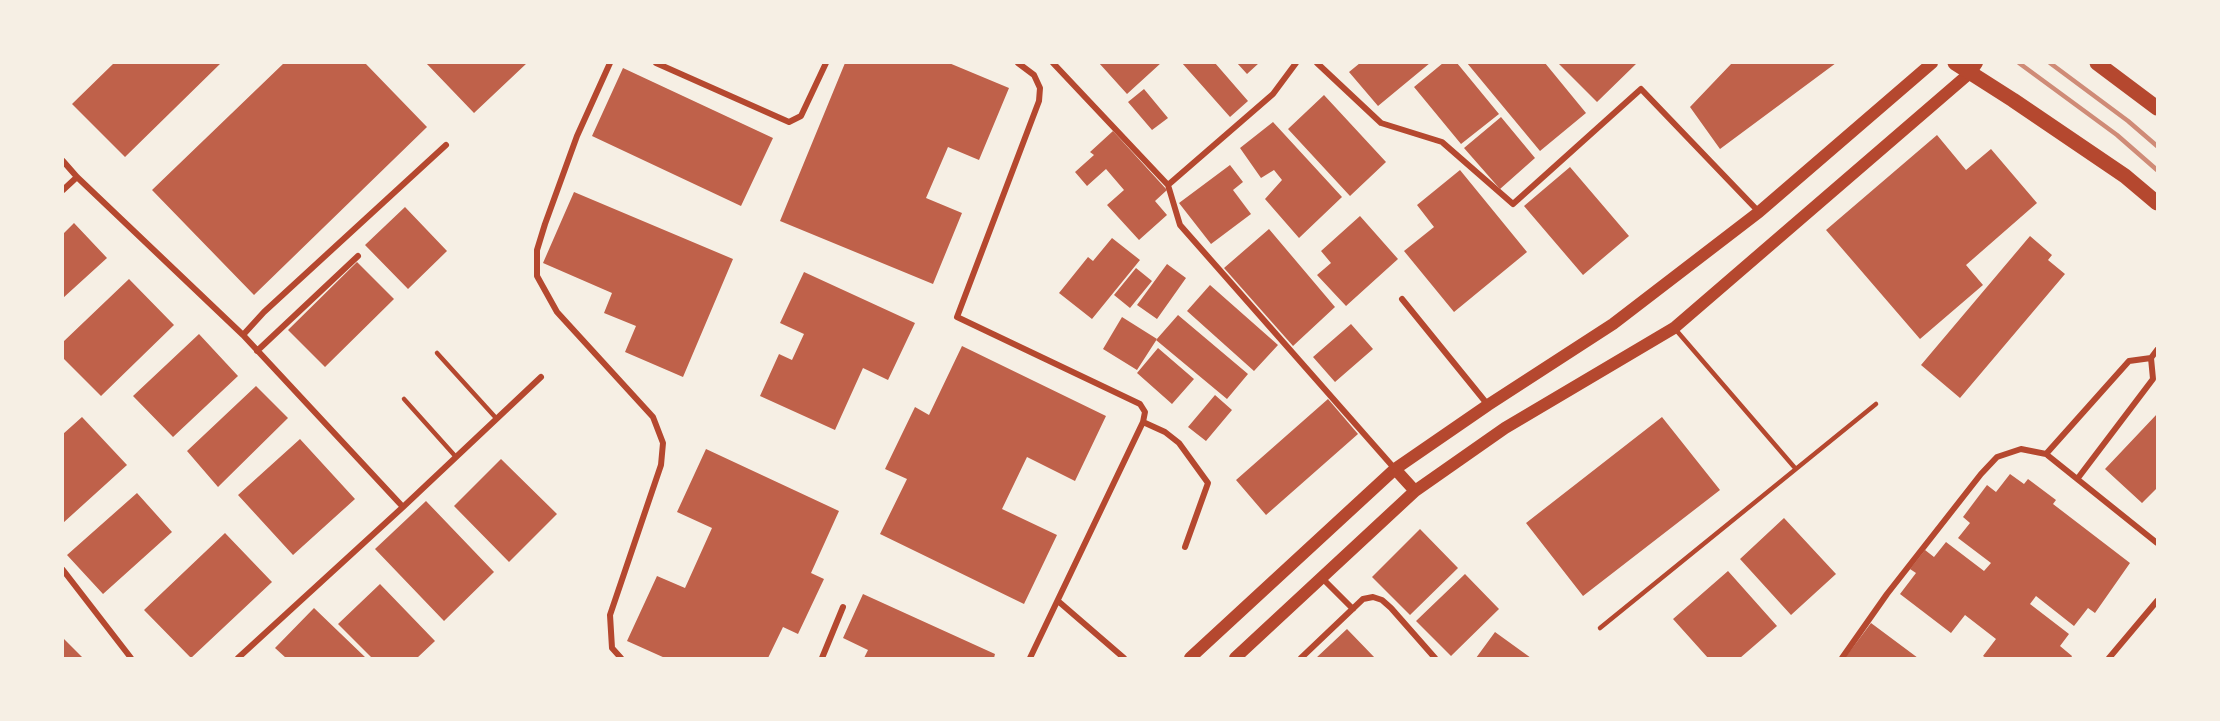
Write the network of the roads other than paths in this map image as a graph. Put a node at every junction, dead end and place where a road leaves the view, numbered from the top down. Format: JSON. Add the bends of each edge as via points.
{"nodes":[{"id":1,"x":610,"y":63,"type":"edge"},
{"id":2,"x":656,"y":63,"type":"edge"},
{"id":3,"x":826,"y":63,"type":"edge"},
{"id":4,"x":1018,"y":63,"type":"edge"},
{"id":5,"x":1053,"y":63,"type":"edge"},
{"id":6,"x":1296,"y":63,"type":"edge"},
{"id":7,"x":1317,"y":63,"type":"edge"},
{"id":8,"x":1932,"y":63,"type":"edge"},
{"id":9,"x":1955,"y":63,"type":"edge"},
{"id":10,"x":2097,"y":63,"type":"edge"},
{"id":11,"x":1974,"y":68,"type":"edge"},
{"id":12,"x":2157,"y":108,"type":"edge"},
{"id":13,"x":446,"y":145,"type":"dead end"},
{"id":14,"x":63,"y":161,"type":"edge"},
{"id":15,"x":77,"y":177,"type":"junction"},
{"id":16,"x":1168,"y":185,"type":"junction"},
{"id":17,"x":63,"y":190,"type":"edge"},
{"id":18,"x":2157,"y":202,"type":"edge"},
{"id":19,"x":1759,"y":212,"type":"junction"},
{"id":20,"x":358,"y":256,"type":"dead end"},
{"id":21,"x":1402,"y":299,"type":"dead end"},
{"id":22,"x":1674,"y":328,"type":"junction"},
{"id":23,"x":243,"y":335,"type":"junction"},
{"id":24,"x":2157,"y":350,"type":"edge"},
{"id":25,"x":257,"y":351,"type":"junction"},
{"id":26,"x":437,"y":353,"type":"dead end"},
{"id":27,"x":2151,"y":358,"type":"junction"},
{"id":28,"x":541,"y":377,"type":"dead end"},
{"id":29,"x":404,"y":399,"type":"dead end"},
{"id":30,"x":1876,"y":404,"type":"dead end"},
{"id":31,"x":1488,"y":405,"type":"junction"},
{"id":32,"x":496,"y":418,"type":"junction"},
{"id":33,"x":1143,"y":422,"type":"junction"},
{"id":34,"x":2046,"y":454,"type":"junction"},
{"id":35,"x":456,"y":457,"type":"junction"},
{"id":36,"x":1795,"y":468,"type":"junction"},
{"id":37,"x":1395,"y":470,"type":"junction"},
{"id":38,"x":2078,"y":478,"type":"junction"},
{"id":39,"x":1415,"y":491,"type":"junction"},
{"id":40,"x":403,"y":507,"type":"junction"},
{"id":41,"x":2157,"y":543,"type":"edge"},
{"id":42,"x":1185,"y":547,"type":"dead end"},
{"id":43,"x":63,"y":570,"type":"edge"},
{"id":44,"x":1322,"y":578,"type":"junction"},
{"id":45,"x":1058,"y":601,"type":"junction"},
{"id":46,"x":2157,"y":601,"type":"edge"},
{"id":47,"x":843,"y":608,"type":"dead end"},
{"id":48,"x":1353,"y":609,"type":"junction"},
{"id":49,"x":1600,"y":628,"type":"dead end"},
{"id":50,"x":1033,"y":656,"type":"edge"},
{"id":51,"x":131,"y":658,"type":"edge"},
{"id":52,"x":238,"y":658,"type":"edge"},
{"id":53,"x":621,"y":658,"type":"edge"},
{"id":54,"x":822,"y":658,"type":"edge"},
{"id":55,"x":1124,"y":658,"type":"edge"},
{"id":56,"x":1190,"y":658,"type":"edge"},
{"id":57,"x":1235,"y":658,"type":"edge"},
{"id":58,"x":1301,"y":658,"type":"edge"},
{"id":59,"x":1435,"y":658,"type":"edge"},
{"id":60,"x":1842,"y":658,"type":"edge"},
{"id":61,"x":2109,"y":658,"type":"edge"}],
"edges":[{"from":1,"to":53,"type":"street","via":[[577,136],[545,224],[537,250],[537,276],[557,312],[653,417],[663,442],[661,465],[610,615],[612,648]]},
{"from":2,"to":3,"type":"street","via":[[789,122],[801,116]]},
{"from":4,"to":33,"type":"street","via":[[1034,75],[1040,88],[1039,101],[957,317],[1140,404],[1145,412]]},
{"from":5,"to":16,"type":"street"},
{"from":6,"to":16,"type":"street","via":[[1273,94]]},
{"from":7,"to":19,"type":"street","via":[[1381,123],[1442,142],[1513,204],[1641,89]]},
{"from":8,"to":19,"type":"main road"},
{"from":9,"to":11,"type":"main road"},
{"from":10,"to":12,"type":"main road"},
{"from":11,"to":18,"type":"main road"},
{"from":11,"to":22,"type":"main road"},
{"from":13,"to":23,"type":"street"},
{"from":14,"to":15,"type":"street"},
{"from":15,"to":17,"type":"street"},
{"from":15,"to":23,"type":"street"},
{"from":16,"to":37,"type":"street","via":[[1180,225]]},
{"from":19,"to":31,"type":"main road","via":[[1613,324]]},
{"from":20,"to":25,"type":"street"},
{"from":21,"to":31,"type":"street"},
{"from":22,"to":36,"type":"lane"},
{"from":22,"to":39,"type":"main road","via":[[1505,428]]},
{"from":23,"to":25,"type":"street"},
{"from":24,"to":27,"type":"street"},
{"from":25,"to":40,"type":"street"},
{"from":26,"to":32,"type":"lane"},
{"from":27,"to":34,"type":"street","via":[[2129,361]]},
{"from":27,"to":38,"type":"street","via":[[2153,379]]},
{"from":28,"to":32,"type":"street"},
{"from":29,"to":35,"type":"lane"},
{"from":30,"to":36,"type":"lane"},
{"from":31,"to":37,"type":"main road"},
{"from":32,"to":35,"type":"street"},
{"from":33,"to":42,"type":"street","via":[[1179,443],[1208,483]]},
{"from":33,"to":45,"type":"street"},
{"from":34,"to":38,"type":"street"},
{"from":34,"to":60,"type":"street","via":[[2021,449],[1997,457],[1887,594]]},
{"from":35,"to":40,"type":"street"},
{"from":36,"to":49,"type":"lane"},
{"from":37,"to":39,"type":"main road"},
{"from":37,"to":56,"type":"main road"},
{"from":38,"to":41,"type":"street"},
{"from":39,"to":44,"type":"main road"},
{"from":40,"to":52,"type":"street"},
{"from":43,"to":51,"type":"street"},
{"from":44,"to":48,"type":"street"},
{"from":44,"to":57,"type":"main road"},
{"from":45,"to":50,"type":"street"},
{"from":45,"to":55,"type":"street"},
{"from":46,"to":61,"type":"street"},
{"from":47,"to":54,"type":"street"},
{"from":48,"to":58,"type":"street"},
{"from":48,"to":59,"type":"street","via":[[1364,599],[1382,600]]}]}
